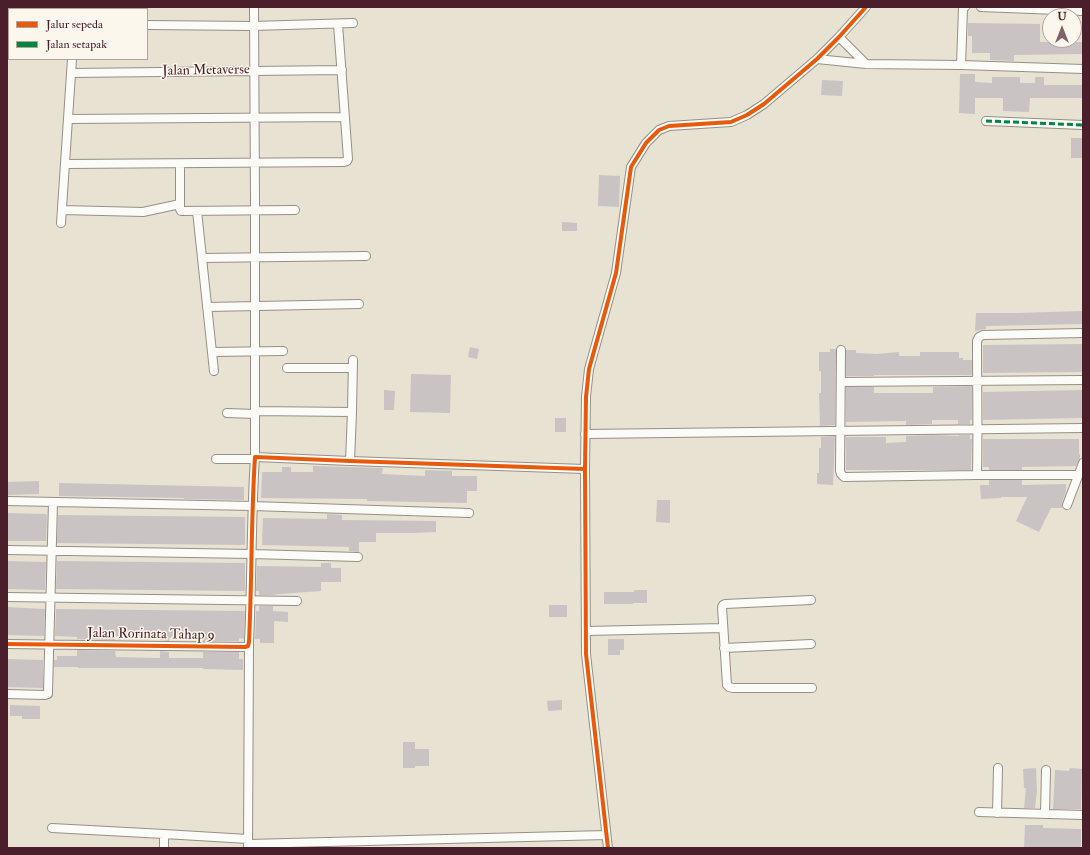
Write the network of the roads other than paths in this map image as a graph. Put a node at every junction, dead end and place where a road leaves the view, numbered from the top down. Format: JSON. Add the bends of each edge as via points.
{"nodes":[{"id":1,"x":254,"y":7,"type":"edge"},
{"id":2,"x":866,"y":7,"type":"edge"},
{"id":3,"x":965,"y":7,"type":"edge"},
{"id":4,"x":981,"y":7,"type":"edge"},
{"id":5,"x":1042,"y":8,"type":"edge"},
{"id":6,"x":353,"y":23,"type":"dead end"},
{"id":7,"x":338,"y":24,"type":"junction"},
{"id":8,"x":148,"y":25,"type":"edge"},
{"id":9,"x":253,"y":26,"type":"junction"},
{"id":10,"x":839,"y":37,"type":"junction"},
{"id":11,"x":817,"y":59,"type":"junction"},
{"id":12,"x":72,"y":60,"type":"edge"},
{"id":13,"x":866,"y":64,"type":"junction"},
{"id":14,"x":961,"y":65,"type":"junction"},
{"id":15,"x":1083,"y":69,"type":"edge"},
{"id":16,"x":254,"y":70,"type":"junction"},
{"id":17,"x":342,"y":70,"type":"junction"},
{"id":18,"x":71,"y":73,"type":"junction"},
{"id":19,"x":254,"y":117,"type":"junction"},
{"id":20,"x":345,"y":117,"type":"junction"},
{"id":21,"x":68,"y":119,"type":"junction"},
{"id":22,"x":986,"y":121,"type":"dead end"},
{"id":23,"x":1083,"y":125,"type":"edge"},
{"id":24,"x":255,"y":163,"type":"junction"},
{"id":25,"x":65,"y":164,"type":"junction"},
{"id":26,"x":180,"y":164,"type":"junction"},
{"id":27,"x":180,"y":204,"type":"junction"},
{"id":28,"x":62,"y":210,"type":"junction"},
{"id":29,"x":295,"y":210,"type":"dead end"},
{"id":30,"x":255,"y":211,"type":"junction"},
{"id":31,"x":197,"y":212,"type":"junction"},
{"id":32,"x":61,"y":223,"type":"dead end"},
{"id":33,"x":366,"y":256,"type":"dead end"},
{"id":34,"x":202,"y":258,"type":"junction"},
{"id":35,"x":255,"y":258,"type":"junction"},
{"id":36,"x":359,"y":304,"type":"dead end"},
{"id":37,"x":255,"y":306,"type":"junction"},
{"id":38,"x":207,"y":307,"type":"junction"},
{"id":39,"x":1083,"y":333,"type":"edge"},
{"id":40,"x":841,"y":350,"type":"dead end"},
{"id":41,"x":255,"y":351,"type":"junction"},
{"id":42,"x":283,"y":351,"type":"dead end"},
{"id":43,"x":212,"y":352,"type":"junction"},
{"id":44,"x":287,"y":368,"type":"dead end"},
{"id":45,"x":214,"y":371,"type":"dead end"},
{"id":46,"x":1083,"y":380,"type":"edge"},
{"id":47,"x":977,"y":381,"type":"junction"},
{"id":48,"x":841,"y":382,"type":"junction"},
{"id":49,"x":255,"y":412,"type":"junction"},
{"id":50,"x":352,"y":412,"type":"junction"},
{"id":51,"x":227,"y":413,"type":"dead end"},
{"id":52,"x":978,"y":428,"type":"junction"},
{"id":53,"x":1083,"y":428,"type":"edge"},
{"id":54,"x":841,"y":431,"type":"junction"},
{"id":55,"x":585,"y":434,"type":"junction"},
{"id":56,"x":255,"y":458,"type":"junction"},
{"id":57,"x":216,"y":459,"type":"dead end"},
{"id":58,"x":350,"y":461,"type":"junction"},
{"id":59,"x":1083,"y":463,"type":"edge"},
{"id":60,"x":585,"y":469,"type":"junction"},
{"id":61,"x":977,"y":475,"type":"junction"},
{"id":62,"x":1078,"y":476,"type":"junction"},
{"id":63,"x":7,"y":501,"type":"edge"},
{"id":64,"x":53,"y":502,"type":"junction"},
{"id":65,"x":1067,"y":505,"type":"dead end"},
{"id":66,"x":252,"y":506,"type":"junction"},
{"id":67,"x":469,"y":513,"type":"dead end"},
{"id":68,"x":7,"y":550,"type":"edge"},
{"id":69,"x":52,"y":552,"type":"junction"},
{"id":70,"x":252,"y":554,"type":"junction"},
{"id":71,"x":358,"y":558,"type":"dead end"},
{"id":72,"x":7,"y":597,"type":"edge"},
{"id":73,"x":51,"y":598,"type":"junction"},
{"id":74,"x":251,"y":600,"type":"junction"},
{"id":75,"x":811,"y":600,"type":"dead end"},
{"id":76,"x":297,"y":601,"type":"dead end"},
{"id":77,"x":723,"y":628,"type":"junction"},
{"id":78,"x":586,"y":631,"type":"junction"},
{"id":79,"x":249,"y":643,"type":"junction"},
{"id":80,"x":7,"y":644,"type":"edge"},
{"id":81,"x":811,"y":644,"type":"dead end"},
{"id":82,"x":49,"y":645,"type":"junction"},
{"id":83,"x":724,"y":648,"type":"junction"},
{"id":84,"x":812,"y":688,"type":"dead end"},
{"id":85,"x":7,"y":694,"type":"edge"},
{"id":86,"x":998,"y":768,"type":"dead end"},
{"id":87,"x":1046,"y":770,"type":"dead end"},
{"id":88,"x":979,"y":812,"type":"dead end"},
{"id":89,"x":997,"y":813,"type":"junction"},
{"id":90,"x":1044,"y":814,"type":"junction"},
{"id":91,"x":1083,"y":815,"type":"edge"},
{"id":92,"x":52,"y":828,"type":"dead end"},
{"id":93,"x":164,"y":834,"type":"junction"},
{"id":94,"x":606,"y":835,"type":"junction"},
{"id":95,"x":248,"y":843,"type":"edge"},
{"id":96,"x":164,"y":848,"type":"edge"},
{"id":97,"x":608,"y":848,"type":"edge"}],
"edges":[{"from":1,"to":9,"type":"street"},
{"from":2,"to":10,"type":"street"},
{"from":3,"to":14,"type":"street","via":[[962,18]]},
{"from":4,"to":5,"type":"street"},
{"from":6,"to":7,"type":"street"},
{"from":7,"to":9,"type":"street"},
{"from":7,"to":17,"type":"street"},
{"from":8,"to":9,"type":"street"},
{"from":9,"to":16,"type":"street"},
{"from":10,"to":11,"type":"street"},
{"from":10,"to":13,"type":"street"},
{"from":11,"to":13,"type":"street"},
{"from":11,"to":55,"type":"street","via":[[764,104],[747,115],[731,122],[668,126],[659,130],[642,149],[631,167],[616,273],[590,369]]},
{"from":12,"to":18,"type":"street"},
{"from":13,"to":14,"type":"street"},
{"from":14,"to":15,"type":"street"},
{"from":16,"to":17,"type":"street","name":"Jalan Metaverse"},
{"from":16,"to":18,"type":"street","name":"Jalan Metaverse"},
{"from":16,"to":19,"type":"street"},
{"from":17,"to":20,"type":"street"},
{"from":18,"to":21,"type":"street"},
{"from":19,"to":20,"type":"street"},
{"from":19,"to":21,"type":"street"},
{"from":19,"to":24,"type":"street"},
{"from":20,"to":24,"type":"street","via":[[347,161]]},
{"from":21,"to":25,"type":"street"},
{"from":22,"to":23,"type":"street"},
{"from":24,"to":26,"type":"street"},
{"from":24,"to":30,"type":"street"},
{"from":25,"to":26,"type":"street"},
{"from":25,"to":28,"type":"street"},
{"from":26,"to":27,"type":"street"},
{"from":27,"to":28,"type":"street","via":[[143,212]]},
{"from":27,"to":31,"type":"street","via":[[182,211]]},
{"from":28,"to":32,"type":"street"},
{"from":29,"to":30,"type":"street"},
{"from":30,"to":31,"type":"street"},
{"from":30,"to":35,"type":"street"},
{"from":31,"to":34,"type":"street"},
{"from":33,"to":35,"type":"street"},
{"from":34,"to":35,"type":"street"},
{"from":34,"to":38,"type":"street"},
{"from":35,"to":37,"type":"street"},
{"from":36,"to":37,"type":"street"},
{"from":37,"to":38,"type":"street"},
{"from":37,"to":41,"type":"street"},
{"from":38,"to":43,"type":"street"},
{"from":39,"to":47,"type":"street","via":[[983,335],[978,341]]},
{"from":40,"to":48,"type":"street"},
{"from":41,"to":42,"type":"street"},
{"from":41,"to":43,"type":"street"},
{"from":41,"to":49,"type":"street"},
{"from":43,"to":45,"type":"street"},
{"from":44,"to":50,"type":"street","via":[[353,364]]},
{"from":46,"to":47,"type":"street"},
{"from":47,"to":48,"type":"street"},
{"from":47,"to":52,"type":"street"},
{"from":48,"to":54,"type":"street"},
{"from":49,"to":50,"type":"street"},
{"from":49,"to":51,"type":"street"},
{"from":49,"to":56,"type":"street"},
{"from":50,"to":58,"type":"street"},
{"from":52,"to":53,"type":"street"},
{"from":52,"to":54,"type":"street"},
{"from":52,"to":61,"type":"street"},
{"from":54,"to":55,"type":"street"},
{"from":54,"to":61,"type":"street","via":[[840,471],[844,477]]},
{"from":55,"to":60,"type":"street"},
{"from":56,"to":57,"type":"street"},
{"from":56,"to":58,"type":"street"},
{"from":56,"to":66,"type":"street"},
{"from":58,"to":60,"type":"street"},
{"from":59,"to":62,"type":"street"},
{"from":60,"to":78,"type":"street"},
{"from":61,"to":62,"type":"street"},
{"from":62,"to":65,"type":"street"},
{"from":63,"to":64,"type":"street"},
{"from":64,"to":66,"type":"street"},
{"from":64,"to":69,"type":"street"},
{"from":66,"to":67,"type":"street"},
{"from":66,"to":70,"type":"street"},
{"from":68,"to":69,"type":"street"},
{"from":69,"to":70,"type":"street"},
{"from":69,"to":73,"type":"street"},
{"from":70,"to":71,"type":"street"},
{"from":70,"to":74,"type":"street"},
{"from":72,"to":73,"type":"street"},
{"from":73,"to":74,"type":"street"},
{"from":73,"to":82,"type":"street"},
{"from":74,"to":76,"type":"street"},
{"from":74,"to":79,"type":"street"},
{"from":75,"to":77,"type":"street","via":[[725,604],[722,607]]},
{"from":77,"to":78,"type":"street"},
{"from":77,"to":83,"type":"street"},
{"from":78,"to":94,"type":"street","via":[[586,654]]},
{"from":79,"to":82,"type":"street","name":"Jalan Rorinata Tahap 9","via":[[244,647]]},
{"from":79,"to":95,"type":"street"},
{"from":80,"to":82,"type":"street","name":"Jalan Rorinata Tahap 9"},
{"from":81,"to":83,"type":"street"},
{"from":82,"to":85,"type":"street","via":[[48,694]]},
{"from":83,"to":84,"type":"street","via":[[729,687]]},
{"from":86,"to":89,"type":"street"},
{"from":87,"to":90,"type":"street"},
{"from":88,"to":89,"type":"street"},
{"from":89,"to":90,"type":"street"},
{"from":90,"to":91,"type":"street"},
{"from":92,"to":93,"type":"street"},
{"from":93,"to":95,"type":"street"},
{"from":93,"to":96,"type":"street"},
{"from":94,"to":95,"type":"street"},
{"from":94,"to":97,"type":"street"}]}
